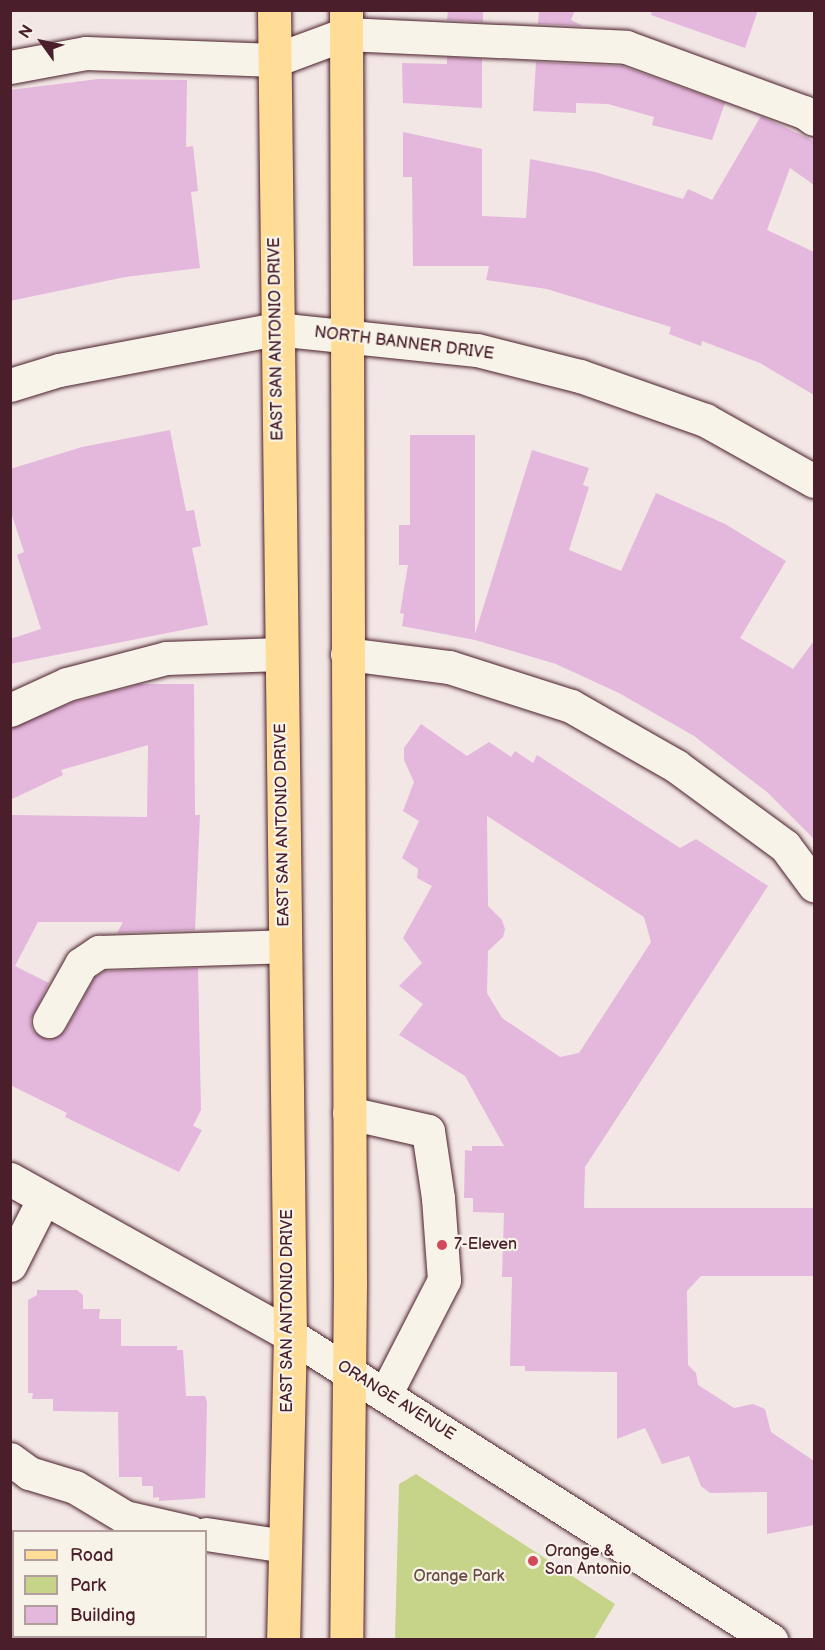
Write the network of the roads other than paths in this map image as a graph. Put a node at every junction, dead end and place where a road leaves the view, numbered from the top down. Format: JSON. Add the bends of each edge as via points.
{"nodes":[{"id":1,"x":274,"y":10,"type":"edge"},
{"id":2,"x":346,"y":22,"type":"edge"},
{"id":3,"x":275,"y":60,"type":"junction"},
{"id":4,"x":10,"y":67,"type":"edge"},
{"id":5,"x":814,"y":119,"type":"edge"},
{"id":6,"x":276,"y":329,"type":"junction"},
{"id":7,"x":345,"y":336,"type":"junction"},
{"id":8,"x":10,"y":385,"type":"edge"},
{"id":9,"x":814,"y":481,"type":"edge"},
{"id":10,"x":281,"y":654,"type":"junction"},
{"id":11,"x":347,"y":654,"type":"junction"},
{"id":12,"x":10,"y":710,"type":"edge"},
{"id":13,"x":814,"y":885,"type":"edge"},
{"id":14,"x":285,"y":946,"type":"junction"},
{"id":15,"x":49,"y":1021,"type":"dead end"},
{"id":16,"x":349,"y":1113,"type":"junction"},
{"id":17,"x":10,"y":1179,"type":"edge"},
{"id":18,"x":44,"y":1198,"type":"junction"},
{"id":19,"x":10,"y":1265,"type":"edge"},
{"id":20,"x":290,"y":1335,"type":"junction"},
{"id":21,"x":350,"y":1374,"type":"junction"},
{"id":22,"x":385,"y":1395,"type":"junction"},
{"id":23,"x":10,"y":1459,"type":"edge"},
{"id":24,"x":181,"y":1530,"type":"edge"},
{"id":25,"x":207,"y":1534,"type":"edge"},
{"id":26,"x":285,"y":1546,"type":"junction"},
{"id":27,"x":283,"y":1640,"type":"edge"},
{"id":28,"x":346,"y":1640,"type":"edge"},
{"id":29,"x":771,"y":1640,"type":"edge"}],
"edges":[{"from":1,"to":3,"type":"main road","name":"EAST SAN ANTONIO DRIVE"},
{"from":2,"to":3,"type":"street"},
{"from":2,"to":5,"type":"street","via":[[626,47]]},
{"from":2,"to":7,"type":"main road"},
{"from":3,"to":4,"type":"street","via":[[86,53]]},
{"from":3,"to":6,"type":"main road","name":"EAST SAN ANTONIO DRIVE"},
{"from":6,"to":7,"type":"street","name":"NORTH BANNER DRIVE"},
{"from":6,"to":8,"type":"street","name":"NORTH BANNER DRIVE","via":[[59,370]]},
{"from":6,"to":10,"type":"main road","name":"EAST SAN ANTONIO DRIVE"},
{"from":7,"to":9,"type":"street","name":"NORTH BANNER DRIVE","via":[[477,351],[580,376],[705,420]]},
{"from":7,"to":11,"type":"main road"},
{"from":10,"to":12,"type":"street","via":[[166,658],[67,684]]},
{"from":10,"to":14,"type":"main road","name":"EAST SAN ANTONIO DRIVE"},
{"from":11,"to":13,"type":"street","via":[[449,667],[571,706],[676,766],[776,839]]},
{"from":11,"to":16,"type":"main road"},
{"from":14,"to":15,"type":"street","via":[[99,952],[81,964]]},
{"from":14,"to":20,"type":"main road","name":"EAST SAN ANTONIO DRIVE"},
{"from":16,"to":21,"type":"main road"},
{"from":16,"to":22,"type":"street","via":[[428,1131],[438,1198],[444,1280]]},
{"from":17,"to":18,"type":"street","name":"ORANGE AVENUE"},
{"from":18,"to":19,"type":"street"},
{"from":18,"to":20,"type":"street","name":"ORANGE AVENUE"},
{"from":20,"to":21,"type":"street","name":"ORANGE AVENUE"},
{"from":20,"to":26,"type":"main road","name":"EAST SAN ANTONIO DRIVE"},
{"from":21,"to":22,"type":"street","name":"ORANGE AVENUE"},
{"from":21,"to":28,"type":"main road"},
{"from":22,"to":29,"type":"street","name":"ORANGE AVENUE"},
{"from":23,"to":24,"type":"street","via":[[29,1473],[75,1488],[125,1517]]},
{"from":25,"to":26,"type":"street"},
{"from":26,"to":27,"type":"main road","name":"EAST SAN ANTONIO DRIVE"}]}
